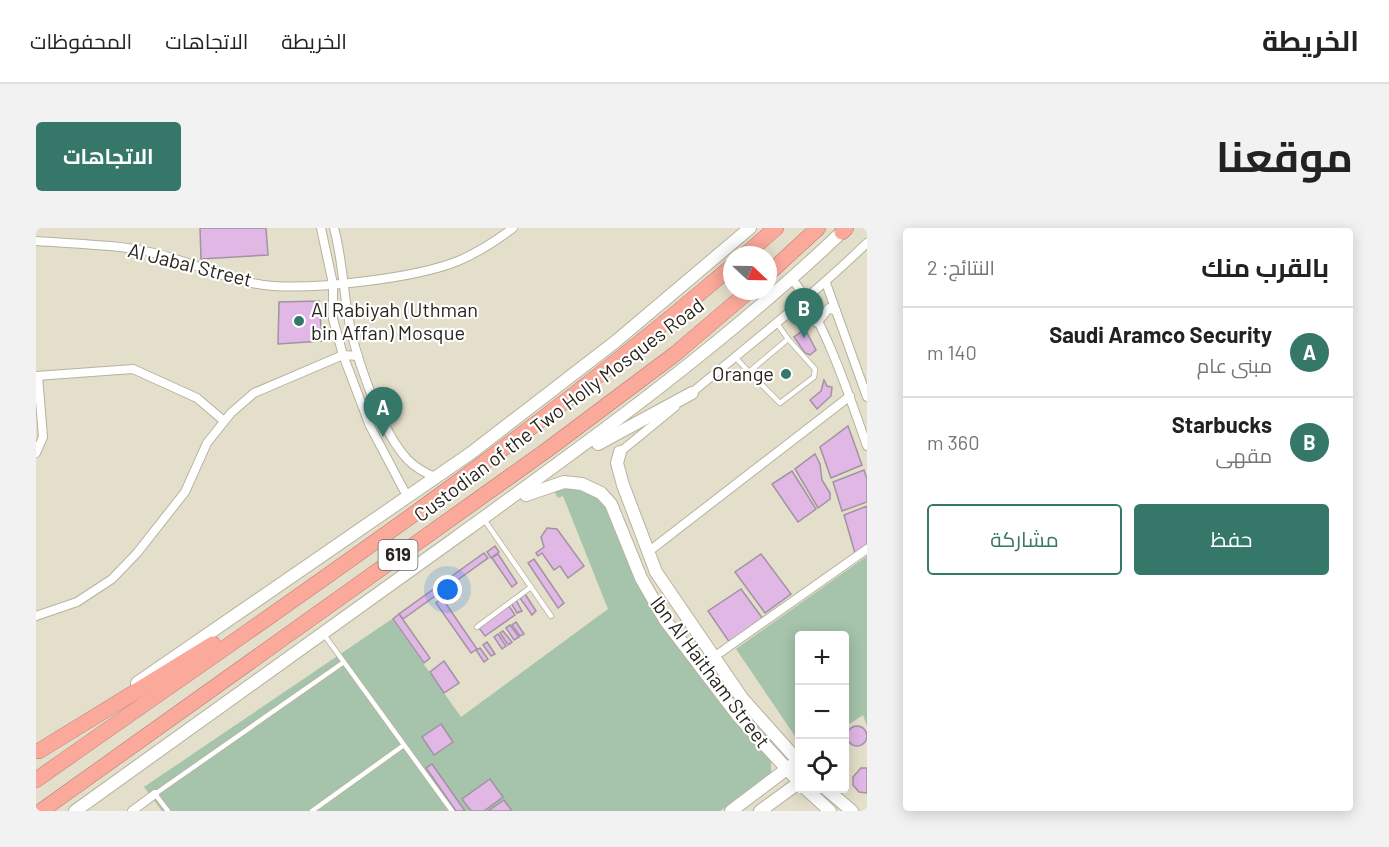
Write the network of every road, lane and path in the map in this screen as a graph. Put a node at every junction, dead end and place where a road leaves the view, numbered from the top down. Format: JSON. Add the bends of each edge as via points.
{"nodes":[{"id":1,"x":321,"y":228,"type":"edge"},
{"id":2,"x":334,"y":228,"type":"edge"},
{"id":3,"x":513,"y":228,"type":"edge"},
{"id":4,"x":750,"y":228,"type":"edge"},
{"id":5,"x":776,"y":228,"type":"edge"},
{"id":6,"x":818,"y":228,"type":"edge"},
{"id":7,"x":845,"y":229,"type":"edge"},
{"id":8,"x":36,"y":242,"type":"edge"},
{"id":9,"x":867,"y":243,"type":"edge"},
{"id":10,"x":755,"y":246,"type":"edge"},
{"id":11,"x":777,"y":266,"type":"edge"},
{"id":12,"x":723,"y":274,"type":"edge"},
{"id":13,"x":792,"y":279,"type":"junction"},
{"id":14,"x":344,"y":283,"type":"junction"},
{"id":15,"x":333,"y":284,"type":"junction"},
{"id":16,"x":826,"y":284,"type":"junction"},
{"id":17,"x":807,"y":297,"type":"junction"},
{"id":18,"x":738,"y":300,"type":"edge"},
{"id":19,"x":836,"y":311,"type":"junction"},
{"id":20,"x":776,"y":322,"type":"junction"},
{"id":21,"x":817,"y":322,"type":"junction"},
{"id":22,"x":788,"y":339,"type":"junction"},
{"id":23,"x":342,"y":355,"type":"junction"},
{"id":24,"x":358,"y":356,"type":"junction"},
{"id":25,"x":735,"y":357,"type":"junction"},
{"id":26,"x":749,"y":372,"type":"junction"},
{"id":27,"x":37,"y":376,"type":"edge"},
{"id":28,"x":864,"y":380,"type":"edge"},
{"id":29,"x":692,"y":393,"type":"junction"},
{"id":30,"x":850,"y":396,"type":"junction"},
{"id":31,"x":867,"y":397,"type":"edge"},
{"id":32,"x":224,"y":421,"type":"junction"},
{"id":33,"x":867,"y":446,"type":"edge"},
{"id":34,"x":620,"y":452,"type":"joint"},
{"id":35,"x":36,"y":453,"type":"edge"},
{"id":36,"x":555,"y":467,"type":"junction"},
{"id":37,"x":435,"y":477,"type":"junction"},
{"id":38,"x":407,"y":496,"type":"junction"},
{"id":39,"x":498,"y":508,"type":"junction"},
{"id":40,"x":483,"y":518,"type":"junction"},
{"id":41,"x":867,"y":549,"type":"edge"},
{"id":42,"x":648,"y":552,"type":"junction"},
{"id":43,"x":338,"y":567,"type":"junction"},
{"id":44,"x":531,"y":587,"type":"junction"},
{"id":45,"x":551,"y":615,"type":"dead end"},
{"id":46,"x":36,"y":616,"type":"edge"},
{"id":47,"x":477,"y":627,"type":"dead end"},
{"id":48,"x":323,"y":633,"type":"junction"},
{"id":49,"x":714,"y":657,"type":"junction"},
{"id":50,"x":344,"y":662,"type":"junction"},
{"id":51,"x":404,"y":745,"type":"junction"},
{"id":52,"x":38,"y":752,"type":"edge"},
{"id":53,"x":795,"y":758,"type":"edge"},
{"id":54,"x":795,"y":765,"type":"edge"},
{"id":55,"x":787,"y":770,"type":"junction"},
{"id":56,"x":795,"y":778,"type":"edge"},
{"id":57,"x":36,"y":780,"type":"edge"},
{"id":58,"x":795,"y":788,"type":"edge"},
{"id":59,"x":811,"y":793,"type":"edge"},
{"id":60,"x":830,"y":793,"type":"edge"},
{"id":61,"x":155,"y":794,"type":"junction"},
{"id":62,"x":41,"y":811,"type":"edge"},
{"id":63,"x":75,"y":811,"type":"edge"},
{"id":64,"x":132,"y":811,"type":"edge"},
{"id":65,"x":168,"y":811,"type":"edge"},
{"id":66,"x":312,"y":811,"type":"edge"},
{"id":67,"x":452,"y":811,"type":"edge"},
{"id":68,"x":731,"y":811,"type":"edge"},
{"id":69,"x":760,"y":811,"type":"edge"},
{"id":70,"x":830,"y":811,"type":"edge"},
{"id":71,"x":852,"y":811,"type":"edge"}],
"edges":[{"from":1,"to":15,"type":"street"},
{"from":2,"to":14,"type":"street"},
{"from":3,"to":14,"type":"street","name":"Al Jabal Street","via":[[458,261]]},
{"from":4,"to":37,"type":"main road","via":[[615,342]]},
{"from":5,"to":10,"type":"highway"},
{"from":6,"to":11,"type":"highway"},
{"from":7,"to":13,"type":"main road"},
{"from":8,"to":15,"type":"street","name":"Al Jabal Street","via":[[110,245],[155,253],[272,286]]},
{"from":9,"to":16,"type":"street"},
{"from":12,"to":43,"type":"highway","name":"Custodian of the Two Holly Mosques Road","number":"619","via":[[640,345],[539,423]]},
{"from":13,"to":17,"type":"street"},
{"from":13,"to":36,"type":"main road","via":[[714,346]]},
{"from":14,"to":15,"type":"street","name":"Al Jabal Street"},
{"from":14,"to":24,"type":"street"},
{"from":15,"to":23,"type":"street","via":[[333,319]]},
{"from":16,"to":17,"type":"street"},
{"from":16,"to":19,"type":"street"},
{"from":17,"to":20,"type":"street"},
{"from":17,"to":21,"type":"street"},
{"from":18,"to":62,"type":"highway","name":"Custodian of the Two Holly Mosques Road","number":"619","via":[[675,354],[547,450]]},
{"from":19,"to":21,"type":"street","via":[[829,308]]},
{"from":19,"to":28,"type":"street"},
{"from":20,"to":22,"type":"lane"},
{"from":20,"to":25,"type":"street"},
{"from":21,"to":30,"type":"street"},
{"from":22,"to":26,"type":"lane"},
{"from":22,"to":26,"type":"lane","via":[[815,369],[814,377],[780,403]]},
{"from":23,"to":24,"type":"street"},
{"from":23,"to":32,"type":"street","via":[[254,393]]},
{"from":23,"to":38,"type":"street","via":[[370,426]]},
{"from":24,"to":37,"type":"street","via":[[389,435],[408,460]]},
{"from":25,"to":26,"type":"lane"},
{"from":25,"to":29,"type":"street"},
{"from":27,"to":32,"type":"street","via":[[133,369],[197,398]]},
{"from":27,"to":35,"type":"street","via":[[43,437]]},
{"from":28,"to":31,"type":"street"},
{"from":29,"to":34,"type":"street"},
{"from":29,"to":36,"type":"main road"},
{"from":30,"to":33,"type":"street"},
{"from":30,"to":42,"type":"street"},
{"from":32,"to":46,"type":"street","via":[[207,443],[185,492],[112,579],[77,602]]},
{"from":34,"to":42,"type":"main road","name":"Ibn Al Haitham Street","via":[[617,463]]},
{"from":36,"to":39,"type":"main road"},
{"from":37,"to":38,"type":"main road"},
{"from":38,"to":52,"type":"main road"},
{"from":39,"to":40,"type":"main road"},
{"from":39,"to":55,"type":"main road","name":"Ibn Al Haitham Street","via":[[542,487],[564,482],[582,484],[601,493],[611,504],[641,578],[665,620],[739,717]]},
{"from":40,"to":44,"type":"lane"},
{"from":40,"to":48,"type":"main road"},
{"from":41,"to":49,"type":"street"},
{"from":42,"to":49,"type":"main road","name":"Ibn Al Haitham Street","via":[[656,572]]},
{"from":43,"to":52,"type":"highway"},
{"from":43,"to":57,"type":"highway","name":"Custodian of the Two Holly Mosques Road","number":"619"},
{"from":44,"to":45,"type":"lane"},
{"from":44,"to":47,"type":"lane"},
{"from":48,"to":50,"type":"lane"},
{"from":48,"to":63,"type":"main road"},
{"from":49,"to":53,"type":"main road","name":"Ibn Al Haitham Street","via":[[742,698]]},
{"from":50,"to":51,"type":"lane"},
{"from":50,"to":61,"type":"lane"},
{"from":51,"to":66,"type":"lane"},
{"from":51,"to":67,"type":"lane"},
{"from":54,"to":55,"type":"main road"},
{"from":55,"to":56,"type":"main road","name":"Ibn Al Haitham Street"},
{"from":55,"to":68,"type":"main road"},
{"from":58,"to":69,"type":"main road"},
{"from":59,"to":70,"type":"main road","name":"Ibn Al Haitham Street"},
{"from":60,"to":71,"type":"main road"},
{"from":61,"to":64,"type":"street"},
{"from":61,"to":65,"type":"lane"}]}
